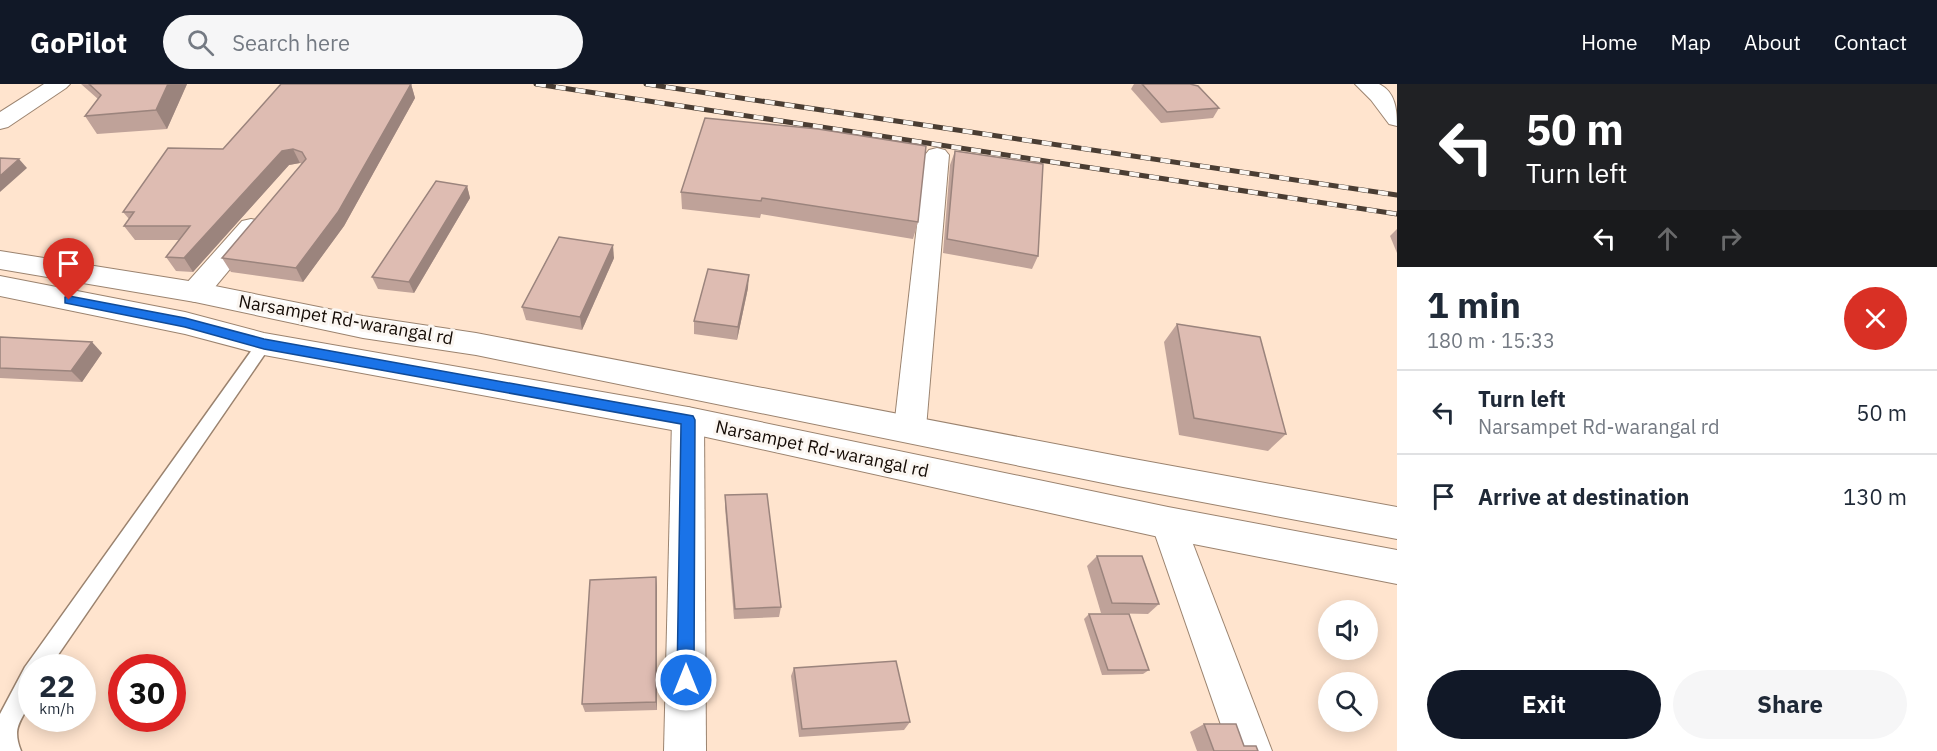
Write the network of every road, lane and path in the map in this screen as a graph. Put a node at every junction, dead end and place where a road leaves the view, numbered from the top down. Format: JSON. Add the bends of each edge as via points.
{"nodes":[{"id":1,"x":59,"y":84,"type":"edge"},
{"id":2,"x":1366,"y":84,"type":"edge"},
{"id":3,"x":1397,"y":119,"type":"edge"},
{"id":4,"x":0,"y":122,"type":"edge"},
{"id":5,"x":937,"y":155,"type":"dead end"},
{"id":6,"x":269,"y":206,"type":"edge"},
{"id":7,"x":0,"y":260,"type":"edge"},
{"id":8,"x":0,"y":286,"type":"edge"},
{"id":9,"x":195,"y":292,"type":"junction"},
{"id":10,"x":264,"y":344,"type":"junction"},
{"id":11,"x":688,"y":420,"type":"junction"},
{"id":12,"x":910,"y":428,"type":"junction"},
{"id":13,"x":1168,"y":523,"type":"junction"},
{"id":14,"x":1397,"y":523,"type":"edge"},
{"id":15,"x":1397,"y":567,"type":"edge"},
{"id":16,"x":46,"y":654,"type":"edge"},
{"id":17,"x":18,"y":701,"type":"edge"},
{"id":18,"x":10,"y":751,"type":"edge"},
{"id":19,"x":685,"y":751,"type":"edge"},
{"id":20,"x":1251,"y":751,"type":"edge"}],
"edges":[{"from":1,"to":4,"type":"street"},
{"from":2,"to":3,"type":"street"},
{"from":5,"to":12,"type":"street"},
{"from":6,"to":9,"type":"street"},
{"from":7,"to":9,"type":"main road","name":"Narsampet Rd-warangal rd"},
{"from":8,"to":10,"type":"main road","name":"Narsampet Rd-warangal rd","via":[[185,323]]},
{"from":9,"to":12,"type":"main road","name":"Narsampet Rd-warangal rd"},
{"from":10,"to":11,"type":"main road","name":"Narsampet Rd-warangal rd"},
{"from":10,"to":16,"type":"lane"},
{"from":11,"to":13,"type":"main road","name":"Narsampet Rd-warangal rd"},
{"from":11,"to":19,"type":"street"},
{"from":12,"to":14,"type":"main road","name":"Narsampet Rd-warangal rd"},
{"from":13,"to":15,"type":"main road","name":"Narsampet Rd-warangal rd"},
{"from":13,"to":20,"type":"street"},
{"from":17,"to":18,"type":"lane","via":[[4,740]]}]}
